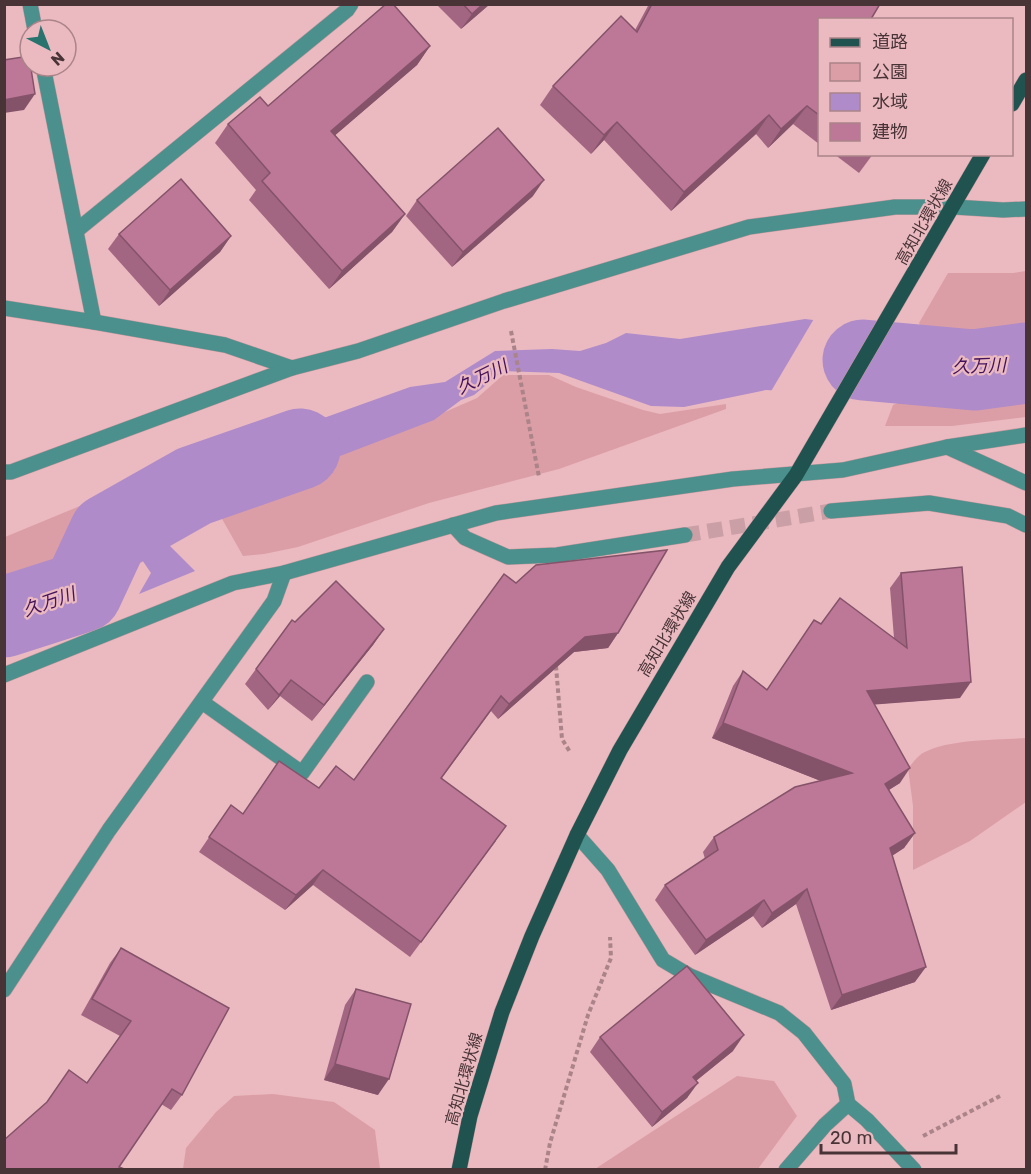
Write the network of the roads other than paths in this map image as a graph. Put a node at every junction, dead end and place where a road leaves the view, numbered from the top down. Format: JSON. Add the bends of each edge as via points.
{"nodes":[{"id":1,"x":351,"y":4,"type":"edge"},
{"id":2,"x":45,"y":78,"type":"edge"},
{"id":3,"x":1026,"y":80,"type":"edge"},
{"id":4,"x":1013,"y":101,"type":"edge"},
{"id":5,"x":982,"y":156,"type":"edge"},
{"id":6,"x":954,"y":207,"type":"junction"},
{"id":7,"x":1026,"y":209,"type":"edge"},
{"id":8,"x":76,"y":231,"type":"junction"},
{"id":9,"x":4,"y":308,"type":"edge"},
{"id":10,"x":94,"y":322,"type":"junction"},
{"id":11,"x":292,"y":368,"type":"junction"},
{"id":12,"x":1026,"y":435,"type":"edge"},
{"id":13,"x":947,"y":447,"type":"junction"},
{"id":14,"x":4,"y":472,"type":"edge"},
{"id":15,"x":796,"y":475,"type":"junction"},
{"id":16,"x":1026,"y":483,"type":"edge"},
{"id":17,"x":831,"y":511,"type":"tunnel mouth"},
{"id":18,"x":453,"y":525,"type":"junction"},
{"id":19,"x":1026,"y":525,"type":"edge"},
{"id":20,"x":685,"y":535,"type":"tunnel mouth"},
{"id":21,"x":284,"y":573,"type":"junction"},
{"id":22,"x":4,"y":675,"type":"edge"},
{"id":23,"x":368,"y":682,"type":"dead end"},
{"id":24,"x":202,"y":702,"type":"junction"},
{"id":25,"x":577,"y":835,"type":"junction"},
{"id":26,"x":4,"y":990,"type":"edge"},
{"id":27,"x":848,"y":1104,"type":"junction"},
{"id":28,"x":459,"y":1170,"type":"edge"},
{"id":29,"x":786,"y":1170,"type":"edge"},
{"id":30,"x":914,"y":1170,"type":"edge"}],
"edges":[{"from":1,"to":8,"type":"street"},
{"from":2,"to":8,"type":"street"},
{"from":3,"to":4,"type":"main road"},
{"from":5,"to":6,"type":"main road","name":"高知北環状線"},
{"from":6,"to":7,"type":"street"},
{"from":6,"to":11,"type":"street","via":[[895,207],[749,227],[504,301],[358,351]]},
{"from":6,"to":15,"type":"main road","name":"高知北環状線"},
{"from":8,"to":10,"type":"street"},
{"from":9,"to":10,"type":"street"},
{"from":10,"to":11,"type":"street","via":[[225,345]]},
{"from":11,"to":14,"type":"street"},
{"from":12,"to":13,"type":"street"},
{"from":13,"to":15,"type":"street","via":[[843,470]]},
{"from":13,"to":16,"type":"street"},
{"from":15,"to":18,"type":"street","via":[[734,478],[506,512]]},
{"from":15,"to":25,"type":"main road","name":"高知北環状線","via":[[728,567],[620,750]]},
{"from":17,"to":19,"type":"street","via":[[929,503],[1008,516]]},
{"from":18,"to":20,"type":"street","via":[[465,538],[508,556],[557,555]]},
{"from":18,"to":21,"type":"street"},
{"from":21,"to":22,"type":"street","via":[[233,583]]},
{"from":21,"to":24,"type":"street","via":[[274,601]]},
{"from":23,"to":24,"type":"street","via":[[302,773]]},
{"from":24,"to":26,"type":"street","via":[[109,830]]},
{"from":25,"to":27,"type":"street","via":[[608,870],[663,960],[690,976],[779,1013],[804,1033],[829,1064],[844,1084]]},
{"from":25,"to":28,"type":"main road","name":"高知北環状線","via":[[502,1012],[470,1116]]},
{"from":27,"to":29,"type":"street"},
{"from":27,"to":30,"type":"street"}]}
